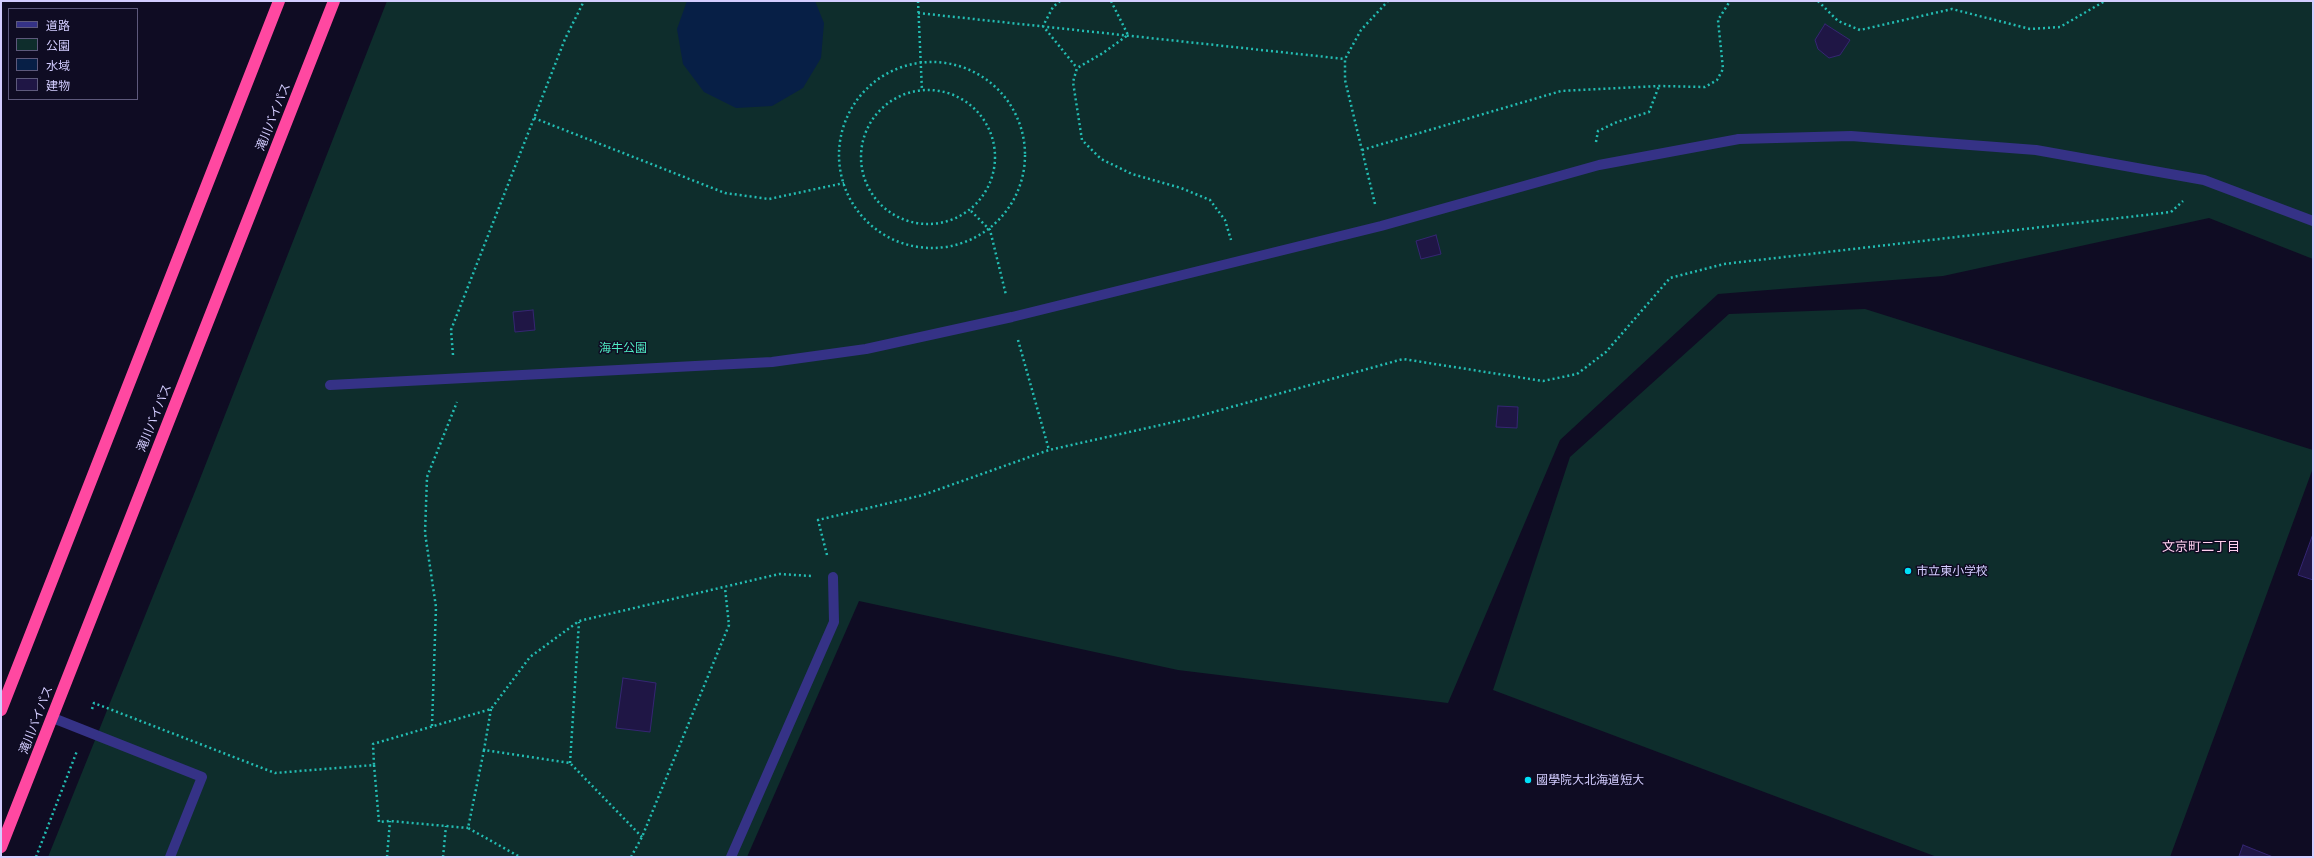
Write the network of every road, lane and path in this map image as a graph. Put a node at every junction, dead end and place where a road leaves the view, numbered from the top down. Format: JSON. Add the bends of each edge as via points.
{"nodes":[{"id":1,"x":279,"y":1,"type":"edge"},
{"id":2,"x":334,"y":1,"type":"edge"},
{"id":3,"x":918,"y":1,"type":"edge"},
{"id":4,"x":1060,"y":1,"type":"edge"},
{"id":5,"x":1111,"y":1,"type":"edge"},
{"id":6,"x":1388,"y":1,"type":"edge"},
{"id":7,"x":1730,"y":1,"type":"edge"},
{"id":8,"x":1818,"y":1,"type":"edge"},
{"id":9,"x":2105,"y":1,"type":"edge"},
{"id":10,"x":918,"y":13,"type":"junction"},
{"id":11,"x":1043,"y":26,"type":"junction"},
{"id":12,"x":1128,"y":35,"type":"junction"},
{"id":13,"x":1345,"y":59,"type":"junction"},
{"id":14,"x":920,"y":62,"type":"junction"},
{"id":15,"x":1077,"y":68,"type":"junction"},
{"id":16,"x":1659,"y":86,"type":"junction"},
{"id":17,"x":922,"y":91,"type":"junction"},
{"id":18,"x":534,"y":118,"type":"dead end"},
{"id":19,"x":1362,"y":150,"type":"junction"},
{"id":20,"x":1599,"y":165,"type":"junction"},
{"id":21,"x":2204,"y":180,"type":"junction"},
{"id":22,"x":844,"y":183,"type":"junction"},
{"id":23,"x":2313,"y":221,"type":"edge"},
{"id":24,"x":1381,"y":226,"type":"junction"},
{"id":25,"x":1237,"y":262,"type":"junction"},
{"id":26,"x":330,"y":385,"type":"dead end"},
{"id":27,"x":834,"y":577,"type":"junction"},
{"id":28,"x":725,"y":588,"type":"junction"},
{"id":29,"x":579,"y":621,"type":"junction"},
{"id":30,"x":491,"y":709,"type":"junction"},
{"id":31,"x":1,"y":710,"type":"edge"},
{"id":32,"x":53,"y":718,"type":"junction"},
{"id":33,"x":85,"y":731,"type":"junction"},
{"id":34,"x":484,"y":750,"type":"junction"},
{"id":35,"x":570,"y":763,"type":"junction"},
{"id":36,"x":374,"y":765,"type":"junction"},
{"id":37,"x":390,"y":820,"type":"junction"},
{"id":38,"x":446,"y":826,"type":"junction"},
{"id":39,"x":468,"y":828,"type":"junction"},
{"id":40,"x":642,"y":837,"type":"junction"},
{"id":41,"x":1,"y":847,"type":"edge"},
{"id":42,"x":36,"y":857,"type":"edge"},
{"id":43,"x":170,"y":857,"type":"edge"},
{"id":44,"x":387,"y":857,"type":"edge"},
{"id":45,"x":443,"y":857,"type":"edge"},
{"id":46,"x":520,"y":857,"type":"edge"},
{"id":47,"x":632,"y":857,"type":"edge"},
{"id":48,"x":731,"y":857,"type":"edge"}],
"edges":[{"from":1,"to":31,"type":"highway"},
{"from":2,"to":32,"type":"highway","name":"滝川バイパス","via":[[121,538]]},
{"from":3,"to":10,"type":"path"},
{"from":4,"to":11,"type":"path","via":[[1053,7]]},
{"from":5,"to":12,"type":"path"},
{"from":6,"to":13,"type":"path","via":[[1361,30]]},
{"from":7,"to":16,"type":"path","via":[[1718,20],[1723,69],[1717,80],[1705,88]]},
{"from":8,"to":9,"type":"path","via":[[1838,21],[1860,30],[1952,9],[2030,29],[2060,27]]},
{"from":10,"to":11,"type":"path"},
{"from":10,"to":14,"type":"path"},
{"from":11,"to":12,"type":"path"},
{"from":11,"to":15,"type":"path"},
{"from":12,"to":13,"type":"path"},
{"from":12,"to":15,"type":"path"},
{"from":13,"to":19,"type":"path","via":[[1344,80]]},
{"from":14,"to":17,"type":"path"},
{"from":14,"to":22,"type":"path","via":[[890,70],[865,89],[847,114],[839,145],[840,175]]},
{"from":14,"to":22,"type":"path","via":[[962,66],[988,78],[1012,104],[1025,136],[1026,171],[1013,204],[990,230],[962,244],[931,249],[900,243],[873,228],[852,205]]},
{"from":15,"to":25,"type":"path","via":[[1073,82],[1082,140],[1101,159],[1132,174],[1181,188],[1210,200],[1225,220]]},
{"from":16,"to":19,"type":"path","via":[[1562,91]]},
{"from":16,"to":20,"type":"path","via":[[1649,112],[1616,122],[1598,131],[1596,140]]},
{"from":17,"to":17,"type":"path","via":[[900,95],[874,116],[860,146],[863,178],[880,206],[909,223],[941,224],[971,211],[991,185],[997,152],[986,122],[963,98],[932,89]]},
{"from":18,"to":22,"type":"path","via":[[725,193],[769,198]]},
{"from":19,"to":24,"type":"path"},
{"from":20,"to":21,"type":"street","via":[[1739,139],[1851,136],[2036,150]]},
{"from":20,"to":24,"type":"street"},
{"from":21,"to":23,"type":"street"},
{"from":21,"to":27,"type":"path","via":[[2171,212],[1724,264],[1670,278],[1606,352],[1577,374],[1544,381],[1403,359],[1192,418],[1049,450],[923,495],[818,520]]},
{"from":24,"to":25,"type":"street"},
{"from":25,"to":26,"type":"street","via":[[1012,317],[866,349],[772,362]]},
{"from":27,"to":28,"type":"path","via":[[779,574]]},
{"from":27,"to":48,"type":"street","via":[[834,622]]},
{"from":28,"to":29,"type":"path"},
{"from":28,"to":40,"type":"path","via":[[729,625]]},
{"from":29,"to":30,"type":"path","via":[[530,657]]},
{"from":29,"to":35,"type":"path"},
{"from":30,"to":34,"type":"path"},
{"from":30,"to":36,"type":"path","via":[[373,744]]},
{"from":32,"to":33,"type":"street"},
{"from":32,"to":41,"type":"highway","name":"滝川バイパス"},
{"from":33,"to":36,"type":"path","via":[[94,703],[275,773]]},
{"from":33,"to":42,"type":"path"},
{"from":33,"to":43,"type":"street","via":[[202,777]]},
{"from":34,"to":35,"type":"path"},
{"from":34,"to":39,"type":"path"},
{"from":35,"to":40,"type":"path"},
{"from":36,"to":37,"type":"path","via":[[379,822]]},
{"from":37,"to":38,"type":"path"},
{"from":37,"to":44,"type":"path"},
{"from":38,"to":39,"type":"path"},
{"from":38,"to":45,"type":"path"},
{"from":39,"to":46,"type":"path"},
{"from":40,"to":47,"type":"path"}]}
